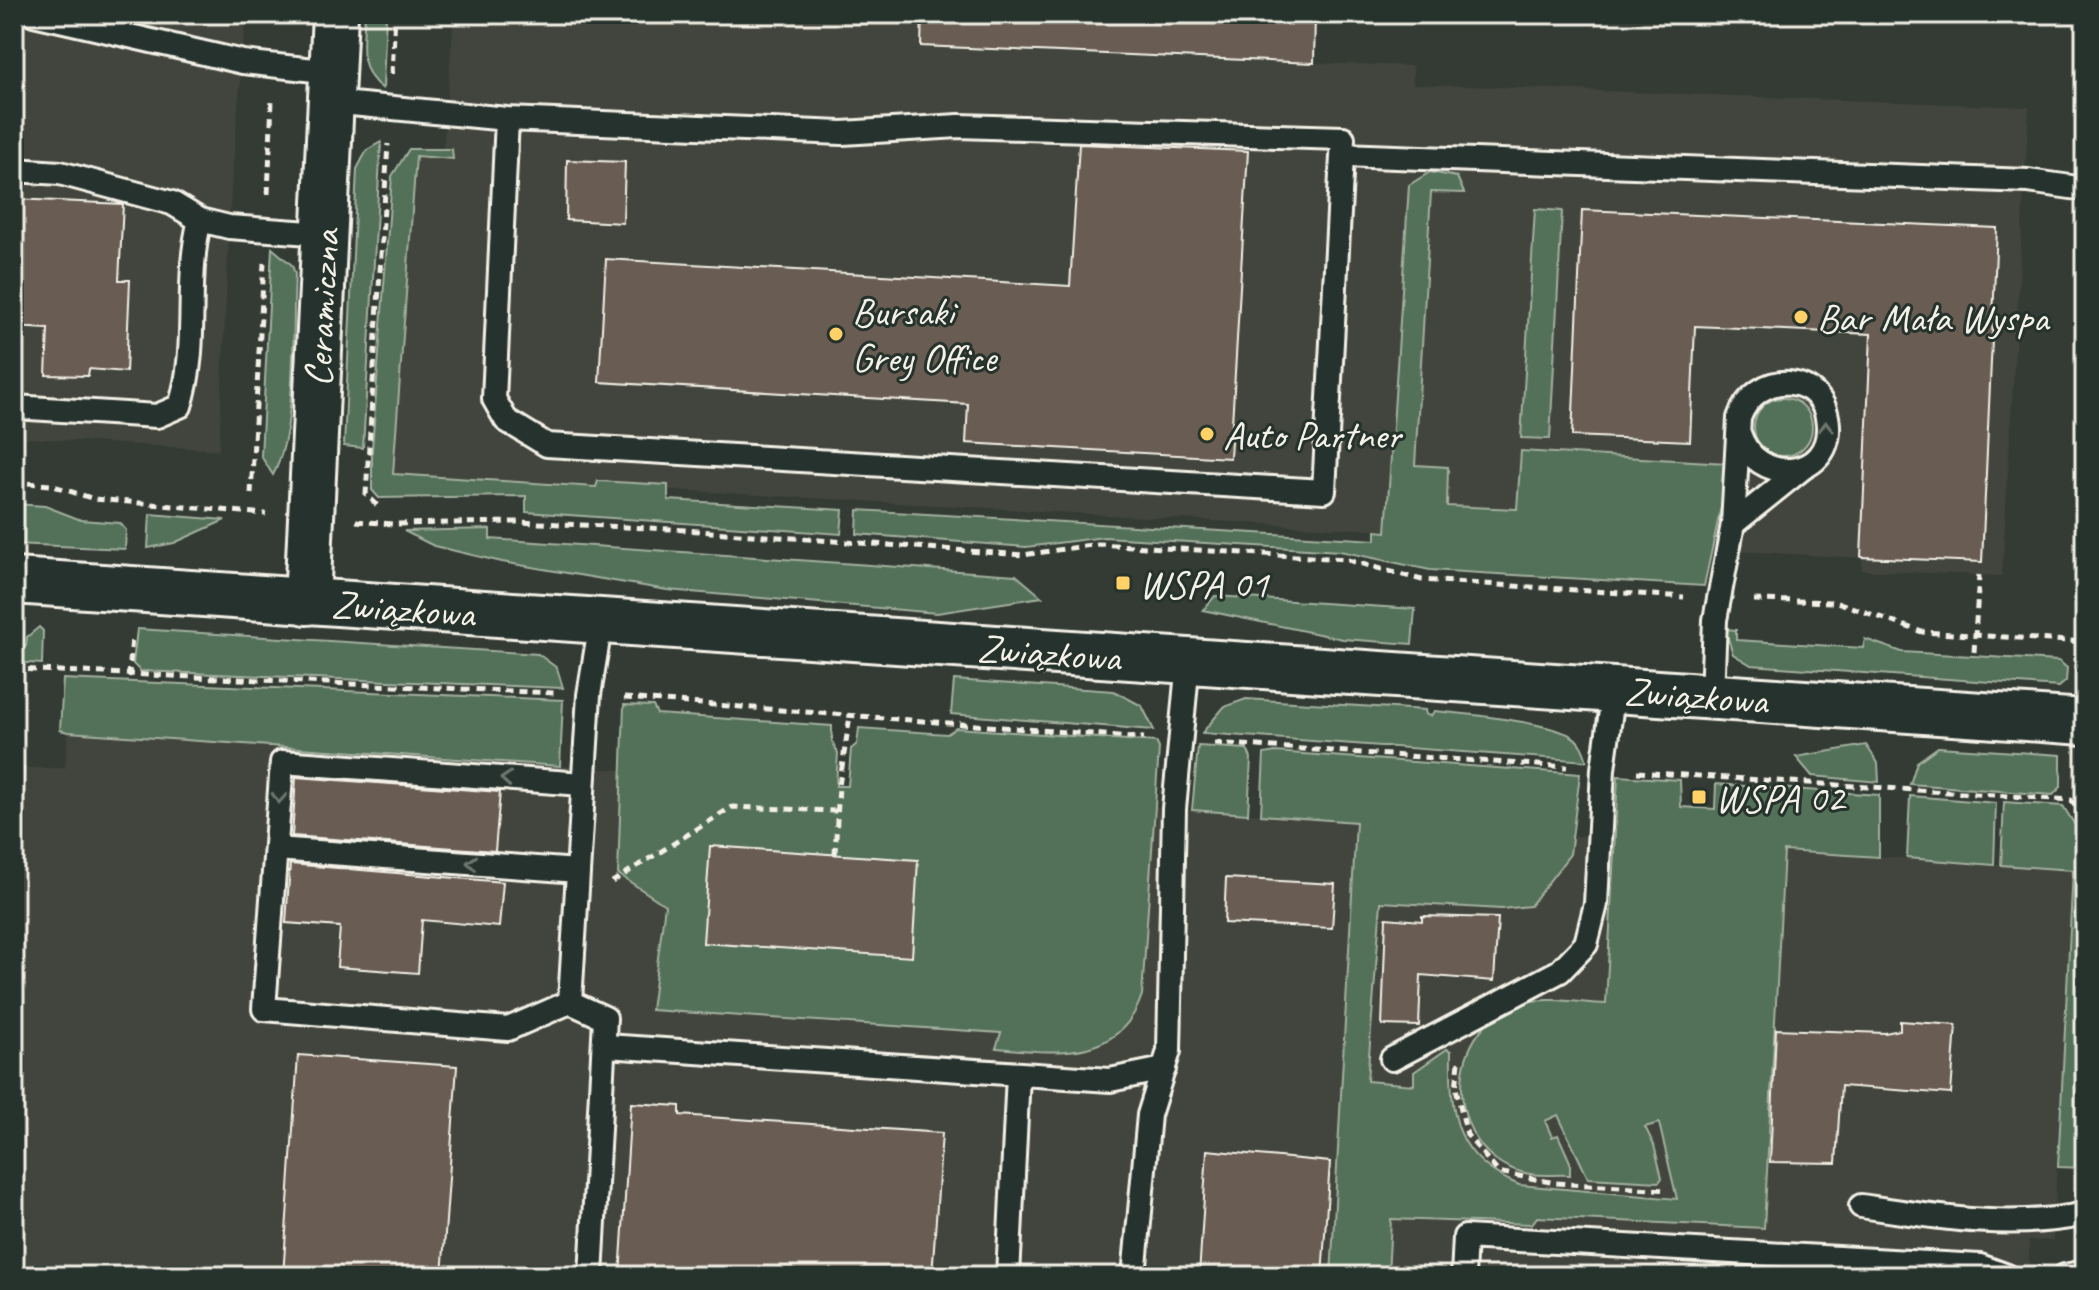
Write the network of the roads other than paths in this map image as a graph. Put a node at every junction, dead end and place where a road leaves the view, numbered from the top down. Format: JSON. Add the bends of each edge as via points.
{"nodes":[{"id":1,"x":34,"y":14,"type":"edge"},
{"id":2,"x":335,"y":14,"type":"edge"},
{"id":3,"x":332,"y":87,"type":"junction"},
{"id":4,"x":507,"y":119,"type":"junction"},
{"id":5,"x":1343,"y":155,"type":"junction"},
{"id":6,"x":14,"y":170,"type":"edge"},
{"id":7,"x":2085,"y":189,"type":"edge"},
{"id":8,"x":200,"y":220,"type":"junction"},
{"id":9,"x":324,"y":234,"type":"junction"},
{"id":10,"x":14,"y":407,"type":"edge"},
{"id":11,"x":1739,"y":433,"type":"junction"},
{"id":12,"x":1812,"y":461,"type":"junction"},
{"id":13,"x":1733,"y":524,"type":"junction"},
{"id":14,"x":14,"y":581,"type":"edge"},
{"id":15,"x":307,"y":602,"type":"junction"},
{"id":16,"x":601,"y":621,"type":"junction"},
{"id":17,"x":1188,"y":661,"type":"junction"},
{"id":18,"x":1614,"y":689,"type":"junction"},
{"id":19,"x":1712,"y":695,"type":"junction"},
{"id":20,"x":2085,"y":722,"type":"edge"},
{"id":21,"x":583,"y":784,"type":"junction"},
{"id":22,"x":276,"y":849,"type":"junction"},
{"id":23,"x":578,"y":871,"type":"junction"},
{"id":24,"x":570,"y":1002,"type":"junction"},
{"id":25,"x":606,"y":1046,"type":"junction"},
{"id":26,"x":1392,"y":1059,"type":"dead end"},
{"id":27,"x":1164,"y":1069,"type":"junction"},
{"id":28,"x":1018,"y":1075,"type":"junction"},
{"id":29,"x":1861,"y":1206,"type":"dead end"},
{"id":30,"x":2085,"y":1214,"type":"edge"},
{"id":31,"x":2085,"y":1272,"type":"edge"},
{"id":32,"x":591,"y":1276,"type":"edge"},
{"id":33,"x":1008,"y":1276,"type":"edge"},
{"id":34,"x":1134,"y":1276,"type":"edge"},
{"id":35,"x":1463,"y":1276,"type":"edge"},
{"id":36,"x":2007,"y":1276,"type":"edge"},
{"id":37,"x":2065,"y":1276,"type":"edge"}],
"edges":[{"from":1,"to":3,"type":"lane","via":[[274,65]]},
{"from":2,"to":3,"type":"street","name":"Ceramiczna"},
{"from":3,"to":4,"type":"lane","via":[[390,108]]},
{"from":3,"to":9,"type":"street","name":"Ceramiczna"},
{"from":4,"to":5,"type":"lane","via":[[842,133],[959,126],[1343,138]]},
{"from":4,"to":5,"type":"lane","via":[[494,399],[506,420],[547,445],[1324,491]]},
{"from":5,"to":7,"type":"lane","via":[[2028,181]]},
{"from":6,"to":8,"type":"lane","via":[[60,173],[172,203]]},
{"from":8,"to":9,"type":"lane"},
{"from":8,"to":10,"type":"lane","via":[[193,244],[188,381],[180,406],[157,416]]},
{"from":9,"to":15,"type":"street","name":"Ceramiczna"},
{"from":11,"to":12,"type":"lane","via":[[1750,457],[1761,465],[1787,471]]},
{"from":12,"to":11,"type":"lane","one_way":true,"via":[[1827,438],[1825,411],[1807,389],[1794,383],[1779,382],[1753,394],[1744,405]]},
{"from":11,"to":13,"type":"lane"},
{"from":12,"to":13,"type":"lane"},
{"from":13,"to":19,"type":"lane","via":[[1718,599]]},
{"from":14,"to":15,"type":"street","name":"Związkowa"},
{"from":15,"to":16,"type":"street","name":"Związkowa"},
{"from":16,"to":17,"type":"street","name":"Związkowa"},
{"from":16,"to":21,"type":"lane"},
{"from":17,"to":18,"type":"street","name":"Związkowa"},
{"from":17,"to":27,"type":"lane","via":[[1174,809],[1169,1051]]},
{"from":18,"to":19,"type":"street","name":"Związkowa"},
{"from":18,"to":26,"type":"lane","via":[[1603,769],[1596,904],[1586,944],[1560,971]]},
{"from":19,"to":20,"type":"street","name":"Związkowa"},
{"from":21,"to":22,"type":"lane","one_way":true,"via":[[282,762]]},
{"from":21,"to":23,"type":"lane"},
{"from":23,"to":22,"type":"lane","one_way":true},
{"from":22,"to":24,"type":"lane","via":[[264,1009],[508,1029]]},
{"from":23,"to":24,"type":"lane"},
{"from":24,"to":25,"type":"lane","via":[[605,1018]]},
{"from":25,"to":28,"type":"lane"},
{"from":25,"to":32,"type":"lane"},
{"from":27,"to":28,"type":"lane","via":[[1110,1080]]},
{"from":27,"to":34,"type":"lane","via":[[1149,1115]]},
{"from":28,"to":33,"type":"lane"},
{"from":29,"to":30,"type":"lane","via":[[1951,1220],[2054,1220]]},
{"from":31,"to":37,"type":"lane"},
{"from":35,"to":36,"type":"lane","via":[[1465,1237],[1980,1266]]}]}
